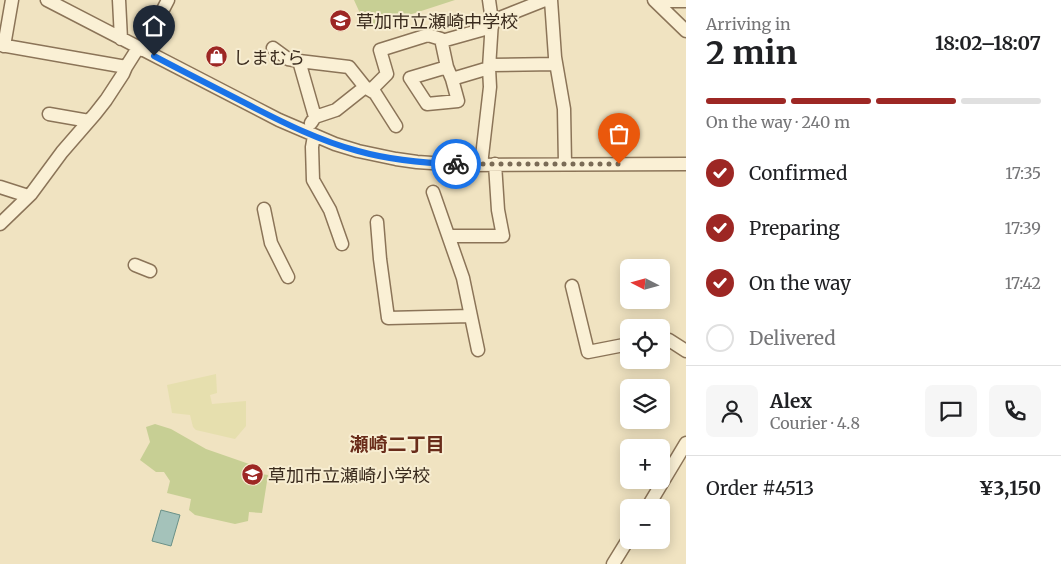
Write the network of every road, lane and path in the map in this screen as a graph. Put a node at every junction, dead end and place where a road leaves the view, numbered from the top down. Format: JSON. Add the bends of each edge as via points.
{"nodes":[{"id":1,"x":12,"y":0,"type":"edge"},
{"id":2,"x":47,"y":0,"type":"edge"},
{"id":3,"x":119,"y":0,"type":"edge"},
{"id":4,"x":168,"y":0,"type":"edge"},
{"id":5,"x":489,"y":0,"type":"edge"},
{"id":6,"x":546,"y":0,"type":"edge"},
{"id":7,"x":551,"y":0,"type":"edge"},
{"id":8,"x":655,"y":0,"type":"edge"},
{"id":9,"x":686,"y":2,"type":"edge"},
{"id":10,"x":492,"y":24,"type":"junction"},
{"id":11,"x":686,"y":31,"type":"edge"},
{"id":12,"x":121,"y":39,"type":"junction"},
{"id":13,"x":442,"y":41,"type":"junction"},
{"id":14,"x":2,"y":45,"type":"edge"},
{"id":15,"x":273,"y":48,"type":"dead end"},
{"id":16,"x":140,"y":49,"type":"junction"},
{"id":17,"x":299,"y":61,"type":"junction"},
{"id":18,"x":556,"y":64,"type":"junction"},
{"id":19,"x":490,"y":66,"type":"junction"},
{"id":20,"x":126,"y":67,"type":"junction"},
{"id":21,"x":368,"y":88,"type":"junction"},
{"id":22,"x":49,"y":114,"type":"dead end"},
{"id":23,"x":315,"y":116,"type":"junction"},
{"id":24,"x":89,"y":122,"type":"junction"},
{"id":25,"x":396,"y":126,"type":"dead end"},
{"id":26,"x":310,"y":134,"type":"junction"},
{"id":27,"x":495,"y":164,"type":"junction"},
{"id":28,"x":566,"y":164,"type":"junction"},
{"id":29,"x":686,"y":164,"type":"edge"},
{"id":30,"x":481,"y":165,"type":"junction"},
{"id":31,"x":0,"y":187,"type":"edge"},
{"id":32,"x":433,"y":192,"type":"dead end"},
{"id":33,"x":28,"y":196,"type":"junction"},
{"id":34,"x":264,"y":209,"type":"dead end"},
{"id":35,"x":377,"y":222,"type":"dead end"},
{"id":36,"x":0,"y":224,"type":"edge"},
{"id":37,"x":449,"y":236,"type":"junction"},
{"id":38,"x":342,"y":244,"type":"dead end"},
{"id":39,"x":135,"y":265,"type":"dead end"},
{"id":40,"x":150,"y":271,"type":"dead end"},
{"id":41,"x":288,"y":277,"type":"dead end"},
{"id":42,"x":572,"y":286,"type":"dead end"},
{"id":43,"x":471,"y":316,"type":"junction"},
{"id":44,"x":670,"y":341,"type":"edge"},
{"id":45,"x":620,"y":346,"type":"edge"},
{"id":46,"x":478,"y":350,"type":"dead end"},
{"id":47,"x":686,"y":351,"type":"edge"},
{"id":48,"x":686,"y":443,"type":"edge"},
{"id":49,"x":652,"y":499,"type":"edge"},
{"id":50,"x":622,"y":549,"type":"edge"},
{"id":51,"x":613,"y":564,"type":"edge"}],
"edges":[{"from":1,"to":14,"type":"street"},
{"from":2,"to":12,"type":"street"},
{"from":3,"to":12,"type":"street"},
{"from":4,"to":16,"type":"street"},
{"from":5,"to":10,"type":"street"},
{"from":6,"to":10,"type":"street"},
{"from":7,"to":18,"type":"street"},
{"from":8,"to":9,"type":"street"},
{"from":8,"to":11,"type":"street"},
{"from":10,"to":13,"type":"street"},
{"from":10,"to":19,"type":"street"},
{"from":12,"to":16,"type":"street"},
{"from":13,"to":19,"type":"street","via":[[450,73]]},
{"from":13,"to":21,"type":"street","via":[[428,34],[380,50],[387,74]]},
{"from":14,"to":20,"type":"street"},
{"from":15,"to":17,"type":"street","via":[[288,59]]},
{"from":16,"to":20,"type":"street"},
{"from":16,"to":26,"type":"street"},
{"from":17,"to":21,"type":"street","via":[[349,67]]},
{"from":17,"to":23,"type":"street"},
{"from":18,"to":19,"type":"street"},
{"from":18,"to":28,"type":"street","via":[[564,109]]},
{"from":19,"to":30,"type":"street"},
{"from":20,"to":24,"type":"street"},
{"from":21,"to":23,"type":"street","via":[[336,110]]},
{"from":21,"to":25,"type":"street","via":[[375,93]]},
{"from":22,"to":24,"type":"street"},
{"from":23,"to":26,"type":"street"},
{"from":24,"to":33,"type":"street"},
{"from":26,"to":30,"type":"street","via":[[396,160]]},
{"from":26,"to":38,"type":"street","via":[[313,180],[330,210]]},
{"from":27,"to":28,"type":"street"},
{"from":27,"to":30,"type":"street"},
{"from":27,"to":37,"type":"street","via":[[503,236]]},
{"from":28,"to":29,"type":"street"},
{"from":31,"to":33,"type":"street"},
{"from":32,"to":37,"type":"street"},
{"from":33,"to":36,"type":"street"},
{"from":34,"to":41,"type":"street","via":[[271,243]]},
{"from":35,"to":43,"type":"street","via":[[388,318]]},
{"from":37,"to":43,"type":"street"},
{"from":39,"to":40,"type":"street"},
{"from":42,"to":45,"type":"street","via":[[588,352]]},
{"from":43,"to":46,"type":"street"},
{"from":44,"to":47,"type":"street"},
{"from":48,"to":49,"type":"street"},
{"from":50,"to":51,"type":"street"}]}
